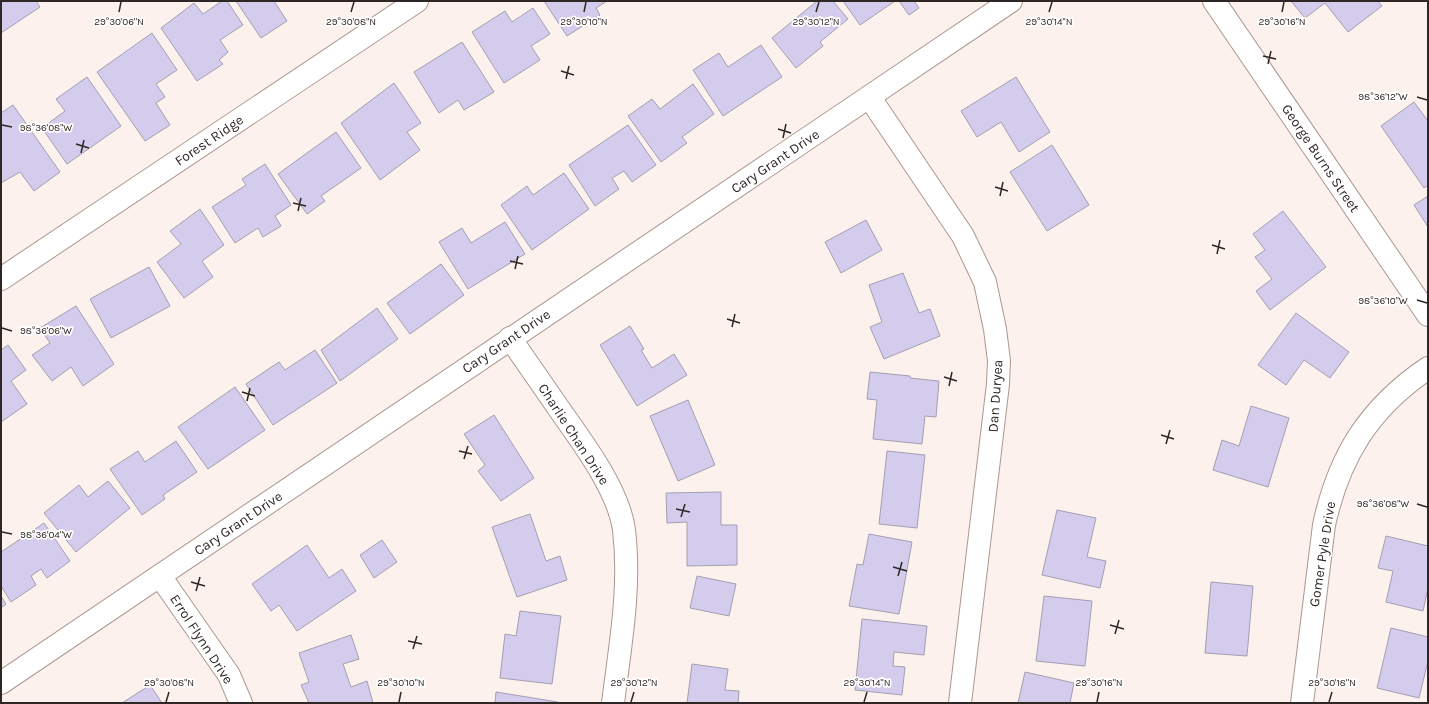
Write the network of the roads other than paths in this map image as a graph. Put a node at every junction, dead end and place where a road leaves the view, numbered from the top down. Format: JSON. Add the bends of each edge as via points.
{"nodes":[{"id":1,"x":417,"y":1,"type":"edge"},
{"id":2,"x":1011,"y":1,"type":"edge"},
{"id":3,"x":1214,"y":1,"type":"edge"},
{"id":4,"x":870,"y":98,"type":"junction"},
{"id":5,"x":1,"y":278,"type":"edge"},
{"id":6,"x":1428,"y":315,"type":"edge"},
{"id":7,"x":510,"y":338,"type":"junction"},
{"id":8,"x":1428,"y":368,"type":"edge"},
{"id":9,"x":160,"y":576,"type":"junction"},
{"id":10,"x":1,"y":683,"type":"edge"},
{"id":11,"x":241,"y":703,"type":"edge"},
{"id":12,"x":613,"y":703,"type":"edge"},
{"id":13,"x":960,"y":703,"type":"edge"},
{"id":14,"x":1302,"y":703,"type":"edge"}],
"edges":[{"from":1,"to":5,"type":"street","name":"Forest Ridge"},
{"from":2,"to":4,"type":"street","name":"Cary Grant Drive"},
{"from":3,"to":6,"type":"street","name":"George Burns Street"},
{"from":4,"to":7,"type":"street","name":"Cary Grant Drive"},
{"from":4,"to":13,"type":"street","name":"Dan Duryea","via":[[963,236],[985,282],[995,329],[999,361],[998,384]]},
{"from":7,"to":9,"type":"street","name":"Cary Grant Drive"},
{"from":7,"to":12,"type":"street","name":"Charlie Chan Drive","via":[[588,450],[614,495],[624,529],[625,604]]},
{"from":8,"to":14,"type":"street","name":"Gomer Pyle Drive","via":[[1386,401],[1371,419],[1357,438],[1336,480],[1324,526]]},
{"from":9,"to":10,"type":"street","name":"Cary Grant Drive"},
{"from":9,"to":11,"type":"street","name":"Errol Flynn Drive","via":[[229,675]]}]}
